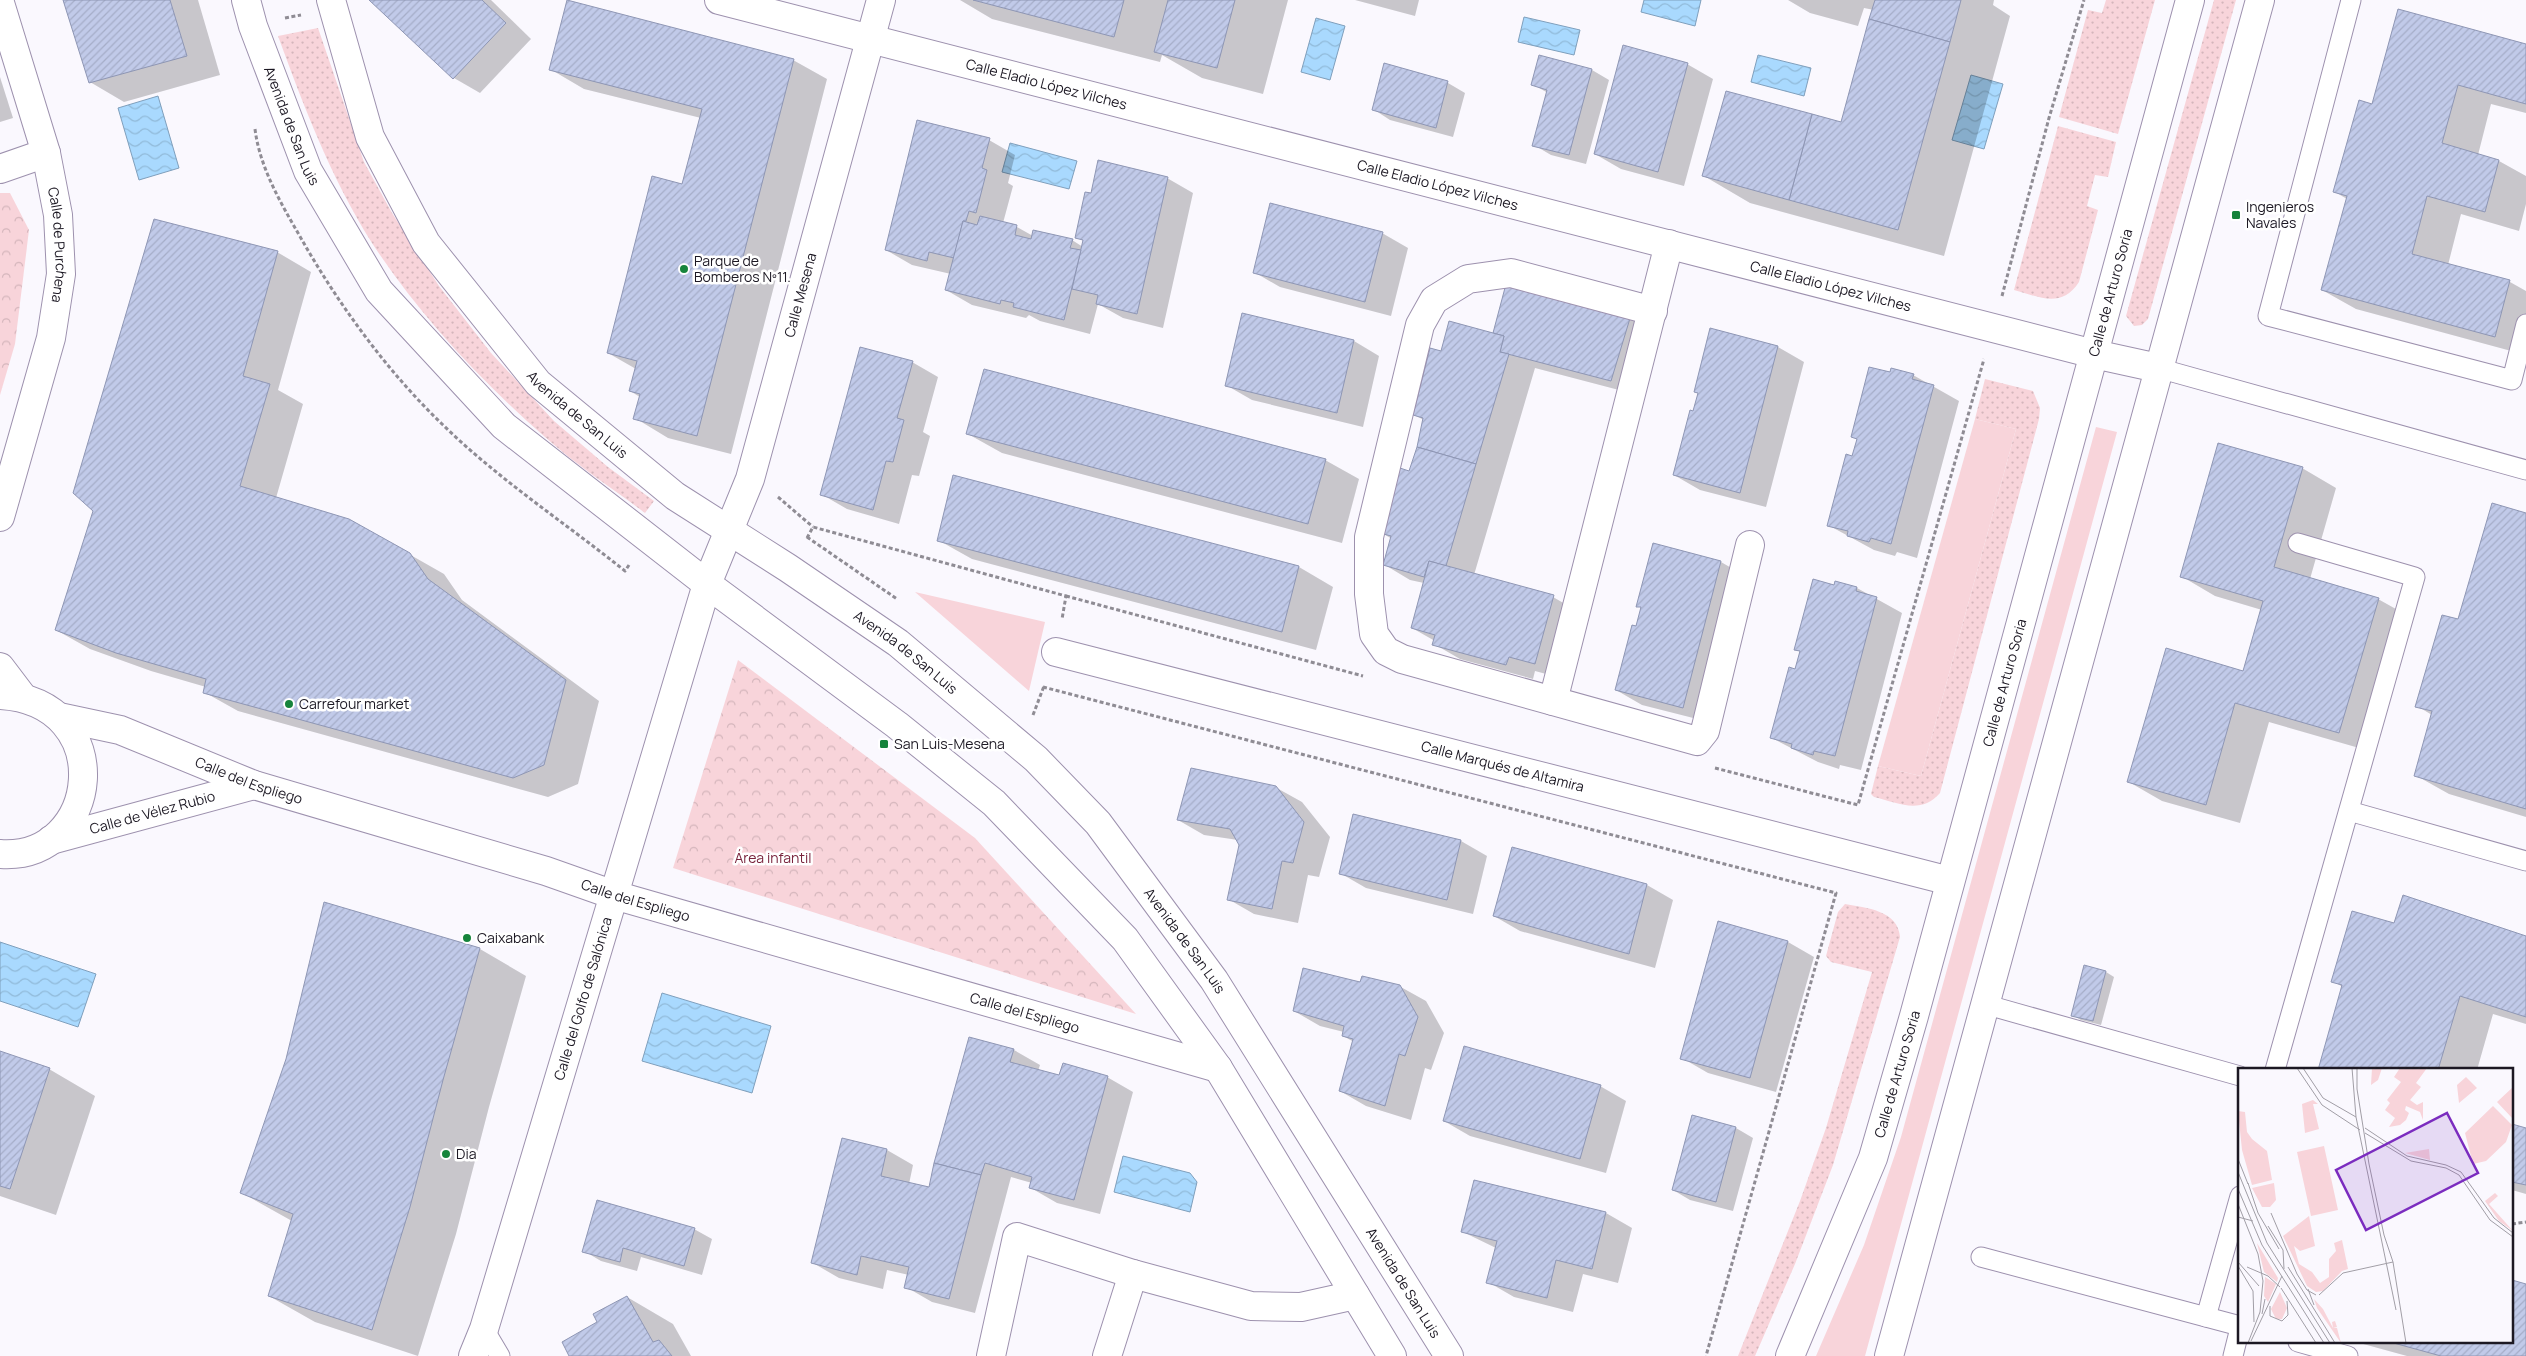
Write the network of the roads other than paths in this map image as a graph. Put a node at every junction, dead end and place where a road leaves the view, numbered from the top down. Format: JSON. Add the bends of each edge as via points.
{"nodes":[{"id":1,"x":246,"y":0,"type":"edge"},
{"id":2,"x":719,"y":0,"type":"edge"},
{"id":3,"x":881,"y":0,"type":"edge"},
{"id":4,"x":2190,"y":0,"type":"edge"},
{"id":5,"x":2260,"y":0,"type":"edge"},
{"id":6,"x":2351,"y":0,"type":"edge"},
{"id":7,"x":0,"y":3,"type":"edge"},
{"id":8,"x":321,"y":6,"type":"edge"},
{"id":9,"x":871,"y":38,"type":"junction"},
{"id":10,"x":46,"y":154,"type":"junction"},
{"id":11,"x":0,"y":169,"type":"edge"},
{"id":12,"x":1669,"y":244,"type":"junction"},
{"id":13,"x":1653,"y":311,"type":"junction"},
{"id":14,"x":2526,"y":324,"type":"edge"},
{"id":15,"x":2094,"y":354,"type":"junction"},
{"id":16,"x":2158,"y":368,"type":"junction"},
{"id":17,"x":2526,"y":470,"type":"edge"},
{"id":18,"x":0,"y":517,"type":"edge"},
{"id":19,"x":729,"y":532,"type":"junction"},
{"id":20,"x":2298,"y":543,"type":"dead end"},
{"id":21,"x":1750,"y":544,"type":"dead end"},
{"id":22,"x":707,"y":584,"type":"junction"},
{"id":23,"x":1056,"y":652,"type":"road end"},
{"id":24,"x":0,"y":666,"type":"edge"},
{"id":25,"x":11,"y":695,"type":"edge"},
{"id":26,"x":1553,"y":701,"type":"junction"},
{"id":27,"x":60,"y":717,"type":"junction"},
{"id":28,"x":254,"y":785,"type":"junction"},
{"id":29,"x":2349,"y":811,"type":"junction"},
{"id":30,"x":51,"y":840,"type":"junction"},
{"id":31,"x":4,"y":856,"type":"edge"},
{"id":32,"x":2526,"y":861,"type":"edge"},
{"id":33,"x":1950,"y":881,"type":"junction"},
{"id":34,"x":614,"y":895,"type":"junction"},
{"id":35,"x":1984,"y":1004,"type":"junction"},
{"id":36,"x":1218,"y":1068,"type":"junction"},
{"id":37,"x":2276,"y":1068,"type":"edge"},
{"id":38,"x":2238,"y":1075,"type":"edge"},
{"id":39,"x":2238,"y":1203,"type":"edge"},
{"id":40,"x":1981,"y":1257,"type":"dead end"},
{"id":41,"x":1133,"y":1274,"type":"junction"},
{"id":42,"x":1355,"y":1295,"type":"junction"},
{"id":43,"x":2206,"y":1317,"type":"junction"},
{"id":44,"x":2238,"y":1326,"type":"edge"},
{"id":45,"x":484,"y":1328,"type":"junction"},
{"id":46,"x":2238,"y":1335,"type":"edge"},
{"id":47,"x":2305,"y":1344,"type":"edge"},
{"id":48,"x":472,"y":1356,"type":"edge"},
{"id":49,"x":500,"y":1356,"type":"edge"},
{"id":50,"x":991,"y":1356,"type":"edge"},
{"id":51,"x":1107,"y":1356,"type":"edge"},
{"id":52,"x":1392,"y":1356,"type":"edge"},
{"id":53,"x":1449,"y":1356,"type":"edge"},
{"id":54,"x":1790,"y":1356,"type":"edge"},
{"id":55,"x":1889,"y":1356,"type":"edge"},
{"id":56,"x":2233,"y":1356,"type":"edge"},
{"id":57,"x":2348,"y":1356,"type":"edge"}],
"edges":[{"from":1,"to":22,"type":"street","name":"Avenida de San Luis","via":[[308,172],[379,291],[504,426]]},
{"from":2,"to":9,"type":"street","name":"Calle Eladio López Vilches"},
{"from":3,"to":9,"type":"street","name":"Calle Mesena"},
{"from":4,"to":15,"type":"street","name":"Calle de Arturo Soria"},
{"from":5,"to":16,"type":"street"},
{"from":6,"to":14,"type":"lane","via":[[2268,316],[2512,380]]},
{"from":7,"to":10,"type":"street","name":"Calle de Purchena"},
{"from":8,"to":19,"type":"street","name":"Avenida de San Luis","via":[[370,137],[426,243],[538,383],[675,496]]},
{"from":9,"to":12,"type":"street","name":"Calle Eladio López Vilches"},
{"from":9,"to":19,"type":"street","name":"Calle Mesena","via":[[750,479]]},
{"from":10,"to":11,"type":"street"},
{"from":10,"to":18,"type":"street","name":"Calle de Purchena","via":[[58,215],[61,274],[51,338]]},
{"from":12,"to":13,"type":"street"},
{"from":12,"to":15,"type":"street","name":"Calle Eladio López Vilches"},
{"from":13,"to":26,"type":"street"},
{"from":13,"to":26,"type":"street","via":[[1510,273],[1468,279],[1434,300],[1420,325],[1369,537],[1369,594],[1374,634],[1386,651],[1402,658]]},
{"from":15,"to":16,"type":"street","name":"Calle Eladio López Vilches"},
{"from":15,"to":33,"type":"street","name":"Calle de Arturo Soria"},
{"from":16,"to":17,"type":"lane"},
{"from":16,"to":35,"type":"street"},
{"from":19,"to":22,"type":"street","name":"Calle Mesena"},
{"from":19,"to":53,"type":"street","name":"Avenida de San Luis","via":[[898,643],[1036,760],[1098,823],[1214,980]]},
{"from":20,"to":29,"type":"lane","via":[[2415,577]]},
{"from":21,"to":26,"type":"street","via":[[1705,731],[1697,741]]},
{"from":22,"to":34,"type":"street","name":"Calle del Golfo de Salónica"},
{"from":22,"to":36,"type":"street","name":"Avenida de San Luis","via":[[897,725],[994,802],[1125,940]]},
{"from":23,"to":33,"type":"street","name":"Calle Marqués de Altamira"},
{"from":24,"to":25,"type":"street"},
{"from":25,"to":27,"type":"street","via":[[42,704]]},
{"from":27,"to":28,"type":"street","name":"Calle del Espliego","via":[[120,730]]},
{"from":27,"to":30,"type":"street","via":[[79,746],[84,780],[74,814]]},
{"from":28,"to":30,"type":"street","name":"Calle de Vélez Rubio"},
{"from":28,"to":34,"type":"street","name":"Calle del Espliego","via":[[546,871]]},
{"from":29,"to":32,"type":"lane"},
{"from":29,"to":37,"type":"lane"},
{"from":30,"to":31,"type":"street","via":[[33,850]]},
{"from":33,"to":54,"type":"street","name":"Calle de Arturo Soria","via":[[1873,1158]]},
{"from":34,"to":36,"type":"street","name":"Calle del Espliego"},
{"from":34,"to":45,"type":"street","name":"Calle del Golfo de Salónica"},
{"from":35,"to":38,"type":"lane"},
{"from":35,"to":55,"type":"street"},
{"from":36,"to":42,"type":"street","name":"Avenida de San Luis"},
{"from":39,"to":43,"type":"lane"},
{"from":40,"to":43,"type":"lane"},
{"from":41,"to":42,"type":"street","via":[[1251,1306],[1301,1307]]},
{"from":41,"to":50,"type":"street","via":[[1017,1237]]},
{"from":41,"to":51,"type":"street"},
{"from":42,"to":52,"type":"street","name":"Avenida de San Luis"},
{"from":43,"to":44,"type":"lane"},
{"from":45,"to":48,"type":"street","name":"Calle del Golfo de Salónica"},
{"from":45,"to":49,"type":"lane"},
{"from":46,"to":56,"type":"lane"},
{"from":47,"to":57,"type":"lane"}]}
